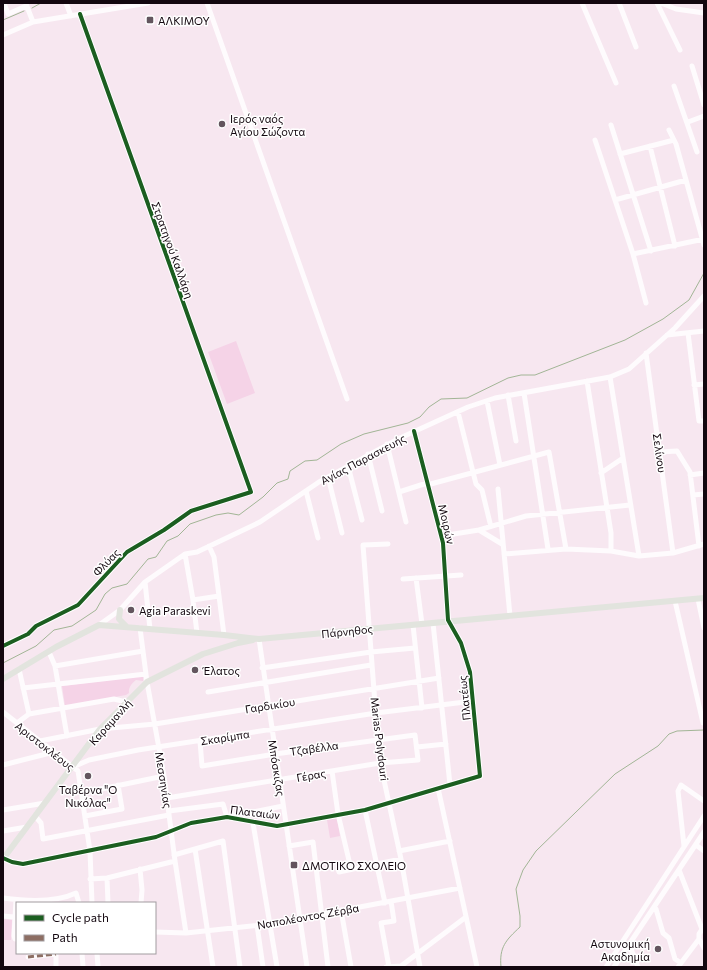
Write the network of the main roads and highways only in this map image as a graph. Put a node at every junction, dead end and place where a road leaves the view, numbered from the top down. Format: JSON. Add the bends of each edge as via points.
{"nodes":[{"id":1,"x":701,"y":598,"type":"edge"},
{"id":2,"x":120,"y":610,"type":"road end"},
{"id":3,"x":127,"y":627,"type":"junction"},
{"id":4,"x":259,"y":640,"type":"junction"},
{"id":5,"x":3,"y":678,"type":"edge"},
{"id":6,"x":3,"y":859,"type":"edge"}],
"edges":[{"from":1,"to":4,"type":"main road","name":"Πάρνηθος"},
{"from":2,"to":3,"type":"main road","via":[[119,619]]},
{"from":3,"to":4,"type":"main road","name":"Πάρνηθος"},
{"from":3,"to":5,"type":"main road","name":"Πάρνηθος","via":[[99,625]]},
{"from":4,"to":6,"type":"main road","name":"Καραμανλή","via":[[238,643],[203,654],[148,682],[100,729]]}]}
